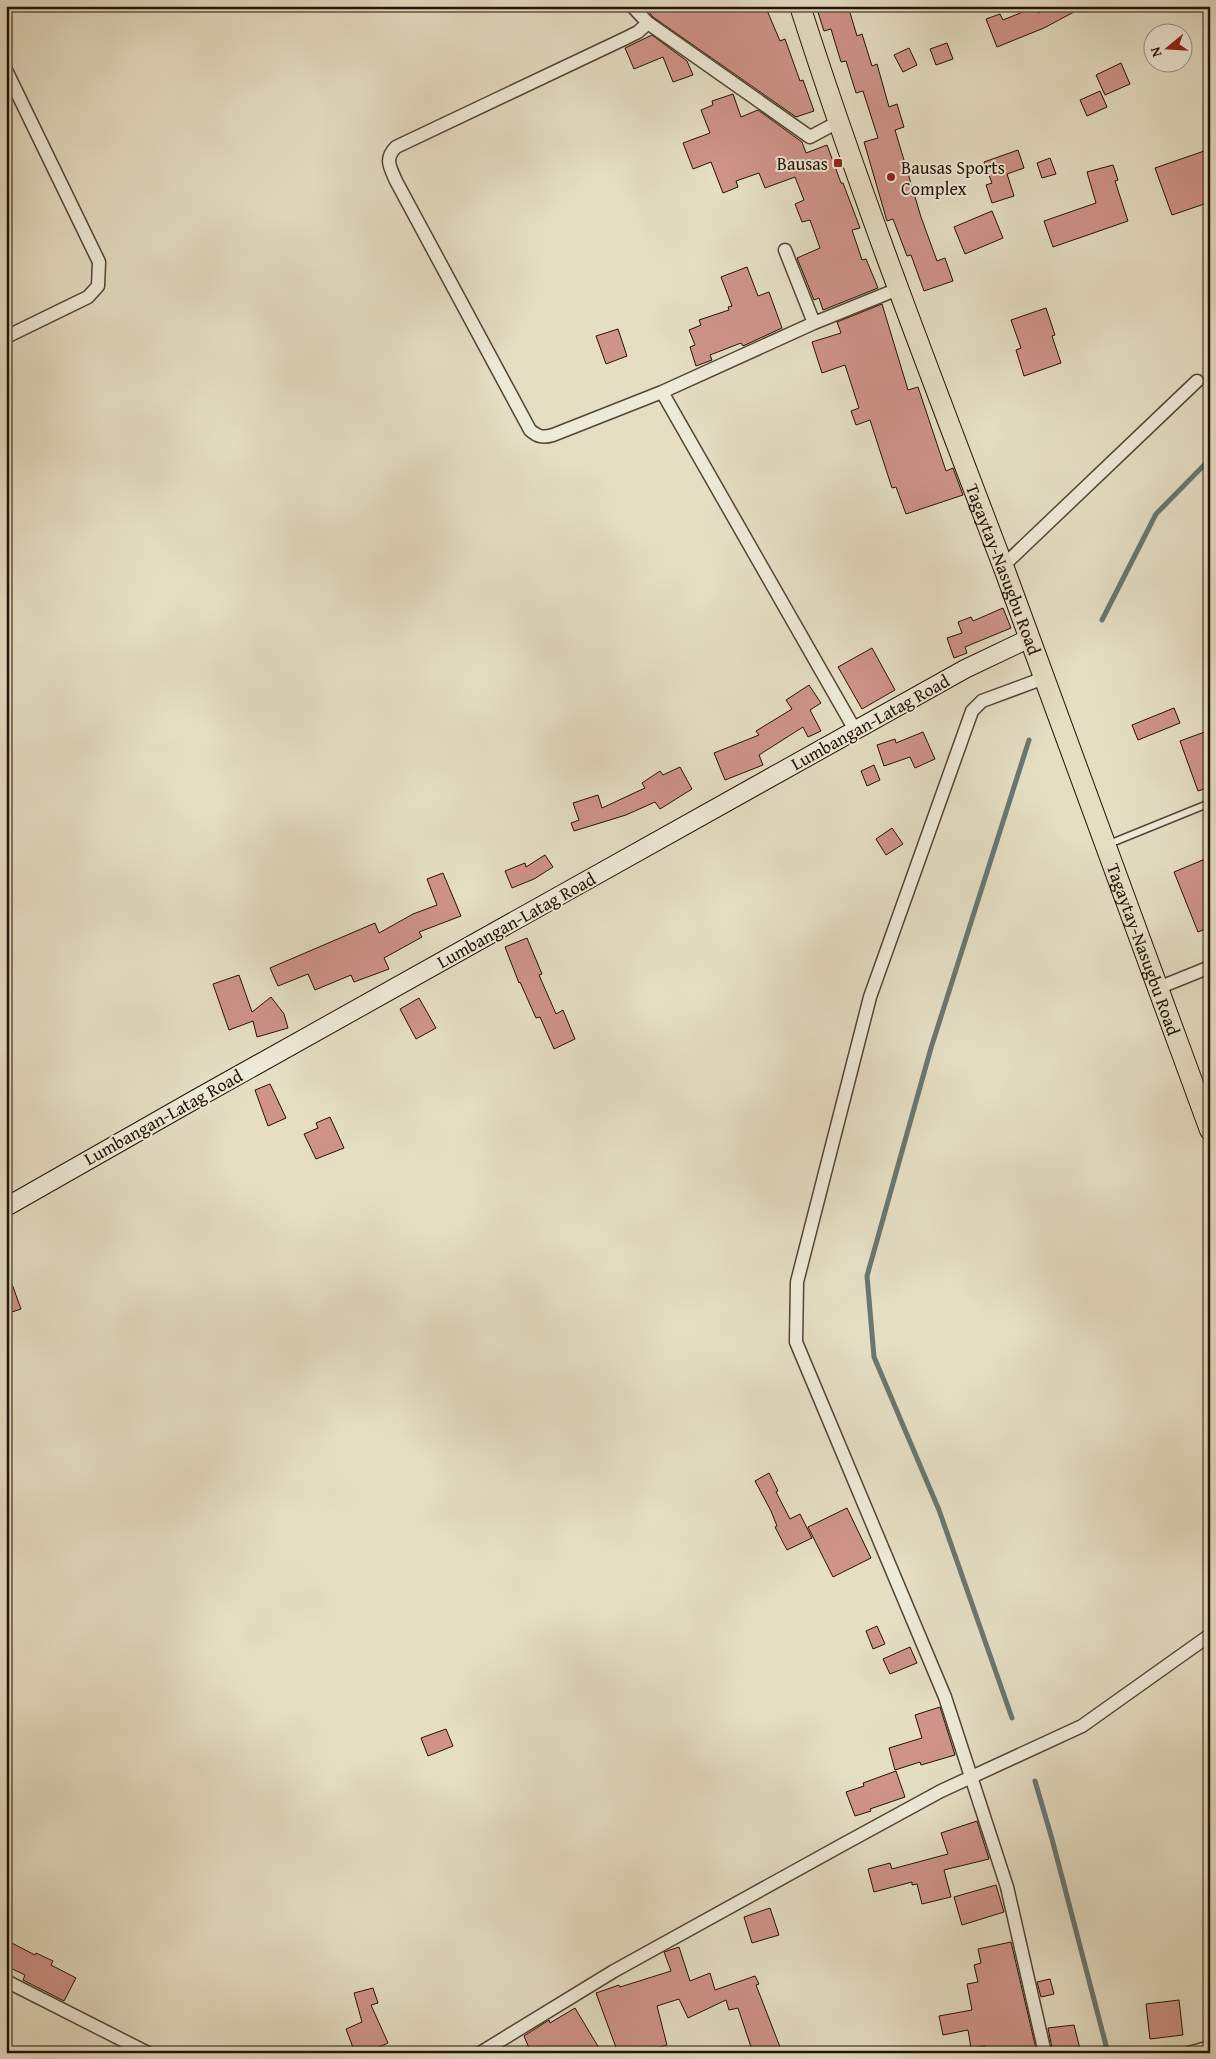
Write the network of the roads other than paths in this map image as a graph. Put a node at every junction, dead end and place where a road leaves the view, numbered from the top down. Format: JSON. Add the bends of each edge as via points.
{"nodes":[{"id":1,"x":632,"y":6,"type":"edge"},
{"id":2,"x":800,"y":6,"type":"edge"},
{"id":3,"x":648,"y":23,"type":"junction"},
{"id":4,"x":6,"y":70,"type":"edge"},
{"id":5,"x":838,"y":122,"type":"junction"},
{"id":6,"x":786,"y":250,"type":"dead end"},
{"id":7,"x":898,"y":289,"type":"junction"},
{"id":8,"x":814,"y":323,"type":"junction"},
{"id":9,"x":6,"y":337,"type":"edge"},
{"id":10,"x":1197,"y":381,"type":"dead end"},
{"id":11,"x":662,"y":392,"type":"junction"},
{"id":12,"x":1003,"y":566,"type":"junction"},
{"id":13,"x":1030,"y":638,"type":"junction"},
{"id":14,"x":1044,"y":678,"type":"junction"},
{"id":15,"x":855,"y":730,"type":"junction"},
{"id":16,"x":1210,"y":803,"type":"edge"},
{"id":17,"x":1105,"y":845,"type":"junction"},
{"id":18,"x":1210,"y":967,"type":"edge"},
{"id":19,"x":1158,"y":988,"type":"junction"},
{"id":20,"x":1210,"y":1130,"type":"edge"},
{"id":21,"x":6,"y":1207,"type":"edge"},
{"id":22,"x":1210,"y":1635,"type":"edge"},
{"id":23,"x":972,"y":1777,"type":"junction"},
{"id":24,"x":6,"y":1981,"type":"edge"},
{"id":25,"x":1210,"y":2047,"type":"edge"},
{"id":26,"x":148,"y":2053,"type":"edge"},
{"id":27,"x":480,"y":2053,"type":"edge"},
{"id":28,"x":1045,"y":2053,"type":"edge"},
{"id":29,"x":1189,"y":2053,"type":"edge"}],
"edges":[{"from":1,"to":3,"type":"street"},
{"from":2,"to":5,"type":"main road","name":"Tagaytay-Nasugbu Road"},
{"from":3,"to":5,"type":"street","via":[[810,137]]},
{"from":3,"to":11,"type":"street","via":[[626,38],[396,146],[390,153],[389,163],[526,423],[536,435],[544,438],[553,435]]},
{"from":4,"to":9,"type":"street","via":[[99,262],[98,286],[88,297]]},
{"from":5,"to":7,"type":"main road","name":"Tagaytay-Nasugbu Road"},
{"from":6,"to":8,"type":"street"},
{"from":7,"to":8,"type":"street"},
{"from":7,"to":12,"type":"main road","name":"Tagaytay-Nasugbu Road"},
{"from":8,"to":11,"type":"street"},
{"from":10,"to":12,"type":"street"},
{"from":11,"to":15,"type":"street"},
{"from":12,"to":13,"type":"main road","name":"Tagaytay-Nasugbu Road"},
{"from":13,"to":14,"type":"main road","name":"Tagaytay-Nasugbu Road"},
{"from":13,"to":15,"type":"street","name":"Lumbangan-Latag Road","via":[[965,669]]},
{"from":14,"to":17,"type":"main road","name":"Tagaytay-Nasugbu Road"},
{"from":14,"to":23,"type":"street","via":[[982,701],[972,711],[870,996],[797,1282],[796,1342],[946,1698]]},
{"from":15,"to":21,"type":"street","name":"Lumbangan-Latag Road"},
{"from":16,"to":17,"type":"lane"},
{"from":17,"to":19,"type":"main road","name":"Tagaytay-Nasugbu Road"},
{"from":18,"to":19,"type":"street"},
{"from":19,"to":20,"type":"main road","name":"Tagaytay-Nasugbu Road"},
{"from":22,"to":23,"type":"street","via":[[1082,1726]]},
{"from":23,"to":27,"type":"street","via":[[614,1971]]},
{"from":23,"to":28,"type":"street","via":[[1007,1887]]},
{"from":24,"to":26,"type":"street"},
{"from":25,"to":29,"type":"street"}]}
